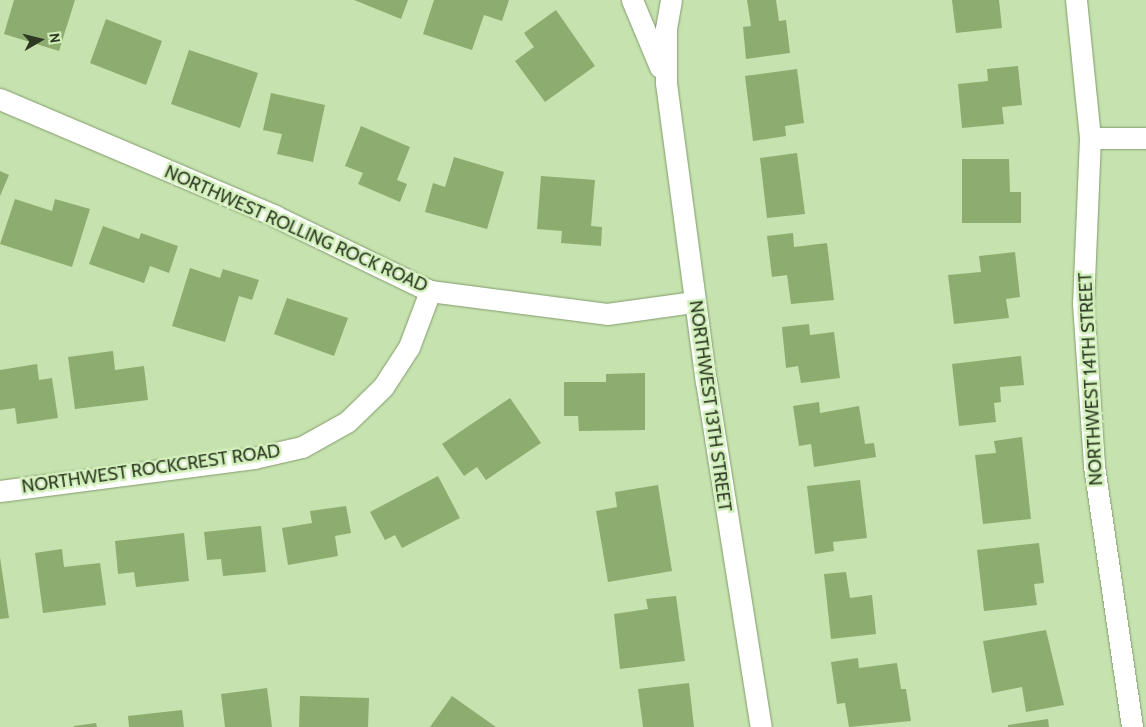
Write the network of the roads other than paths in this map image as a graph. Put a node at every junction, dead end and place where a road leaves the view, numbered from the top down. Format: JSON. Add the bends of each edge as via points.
{"nodes":[{"id":1,"x":632,"y":0,"type":"edge"},
{"id":2,"x":671,"y":0,"type":"edge"},
{"id":3,"x":1076,"y":0,"type":"edge"},
{"id":4,"x":666,"y":83,"type":"junction"},
{"id":5,"x":0,"y":99,"type":"edge"},
{"id":6,"x":1090,"y":138,"type":"junction"},
{"id":7,"x":1146,"y":138,"type":"edge"},
{"id":8,"x":430,"y":291,"type":"junction"},
{"id":9,"x":694,"y":302,"type":"junction"},
{"id":10,"x":0,"y":490,"type":"edge"},
{"id":11,"x":761,"y":727,"type":"edge"},
{"id":12,"x":1132,"y":727,"type":"edge"}],
"edges":[{"from":1,"to":4,"type":"street","name":"NORTHWEST 13TH STREET"},
{"from":2,"to":4,"type":"street","name":"NORTHWEST 13TH STREET","via":[[666,30]]},
{"from":3,"to":6,"type":"street","name":"NORTHWEST 14TH STREET"},
{"from":4,"to":9,"type":"street","name":"NORTHWEST 13TH STREET"},
{"from":5,"to":8,"type":"street","name":"NORTHWEST ROLLING ROCK ROAD","via":[[275,216]]},
{"from":6,"to":7,"type":"street"},
{"from":6,"to":12,"type":"street","name":"NORTHWEST 14TH STREET","via":[[1083,303],[1094,466]]},
{"from":8,"to":9,"type":"street","name":"NORTHWEST ROLLING ROCK ROAD","via":[[607,314]]},
{"from":8,"to":10,"type":"street","name":"NORTHWEST ROCKCREST ROAD","via":[[409,347],[384,387],[347,422],[302,447],[254,458]]},
{"from":9,"to":11,"type":"street","name":"NORTHWEST 13TH STREET"}]}
